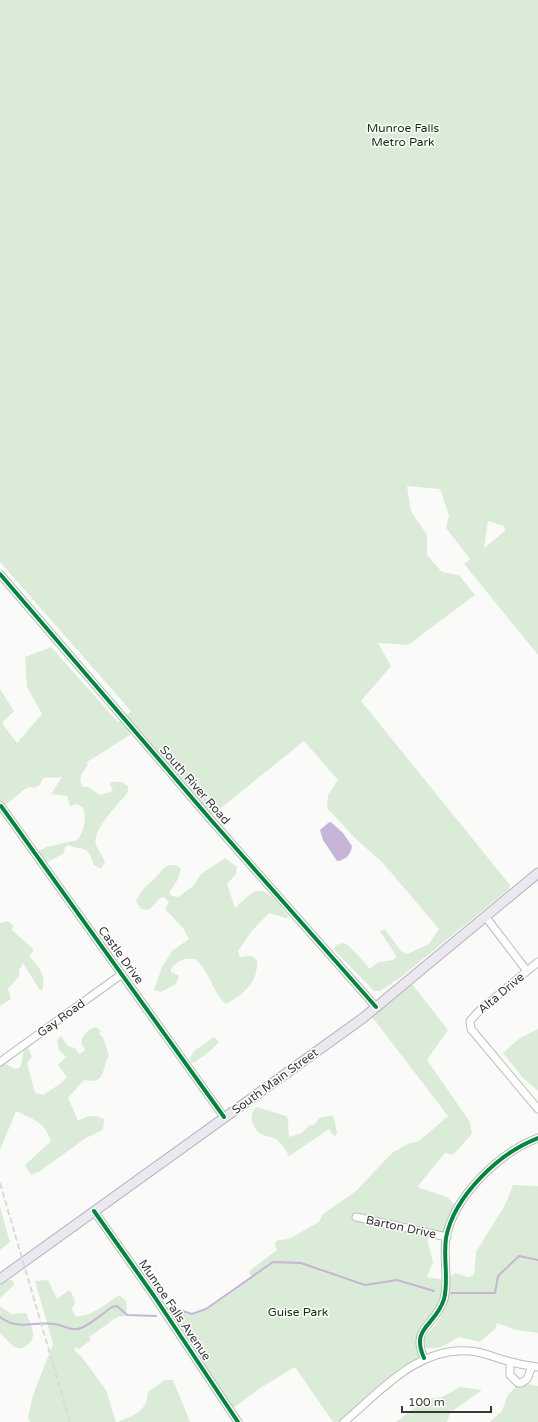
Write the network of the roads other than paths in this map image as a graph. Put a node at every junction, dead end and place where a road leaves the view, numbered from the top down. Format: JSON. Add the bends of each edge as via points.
{"nodes":[{"id":1,"x":0,"y":574,"type":"edge"},
{"id":2,"x":1,"y":806,"type":"edge"},
{"id":3,"x":538,"y":873,"type":"edge"},
{"id":4,"x":485,"y":916,"type":"junction"},
{"id":5,"x":538,"y":962,"type":"edge"},
{"id":6,"x":527,"y":971,"type":"junction"},
{"id":7,"x":122,"y":974,"type":"junction"},
{"id":8,"x":376,"y":1007,"type":"junction"},
{"id":9,"x":0,"y":1062,"type":"edge"},
{"id":10,"x":538,"y":1109,"type":"edge"},
{"id":11,"x":224,"y":1117,"type":"junction"},
{"id":12,"x":538,"y":1138,"type":"edge"},
{"id":13,"x":94,"y":1211,"type":"junction"},
{"id":14,"x":356,"y":1217,"type":"dead end"},
{"id":15,"x":446,"y":1237,"type":"junction"},
{"id":16,"x":0,"y":1280,"type":"edge"},
{"id":17,"x":424,"y":1358,"type":"junction"},
{"id":18,"x":510,"y":1362,"type":"junction"},
{"id":19,"x":535,"y":1366,"type":"edge"},
{"id":20,"x":238,"y":1422,"type":"edge"},
{"id":21,"x":344,"y":1422,"type":"edge"}],
"edges":[{"from":1,"to":8,"type":"street","name":"South River Road"},
{"from":2,"to":7,"type":"street","name":"Castle Drive"},
{"from":3,"to":4,"type":"main road","name":"South Main Street"},
{"from":4,"to":6,"type":"street"},
{"from":4,"to":8,"type":"main road","name":"South Main Street"},
{"from":5,"to":6,"type":"street","name":"Alta Drive"},
{"from":6,"to":10,"type":"street","name":"Alta Drive","via":[[470,1021],[471,1029]]},
{"from":7,"to":9,"type":"street","name":"Gay Road"},
{"from":7,"to":11,"type":"street","name":"Castle Drive"},
{"from":8,"to":11,"type":"main road","name":"South Main Street"},
{"from":11,"to":13,"type":"main road","name":"South Main Street"},
{"from":12,"to":15,"type":"street","via":[[504,1157],[474,1185],[460,1204]]},
{"from":13,"to":16,"type":"main road","name":"South Main Street"},
{"from":13,"to":20,"type":"street","name":"Munroe Falls Avenue"},
{"from":14,"to":15,"type":"street","name":"Barton Drive"},
{"from":15,"to":17,"type":"street","via":[[444,1298],[438,1313],[419,1338]]},
{"from":17,"to":18,"type":"street","via":[[446,1352],[470,1351]]},
{"from":17,"to":21,"type":"street","via":[[403,1372]]},
{"from":18,"to":19,"type":"street"},
{"from":18,"to":19,"type":"street","via":[[510,1375],[518,1383],[527,1379]]}]}
